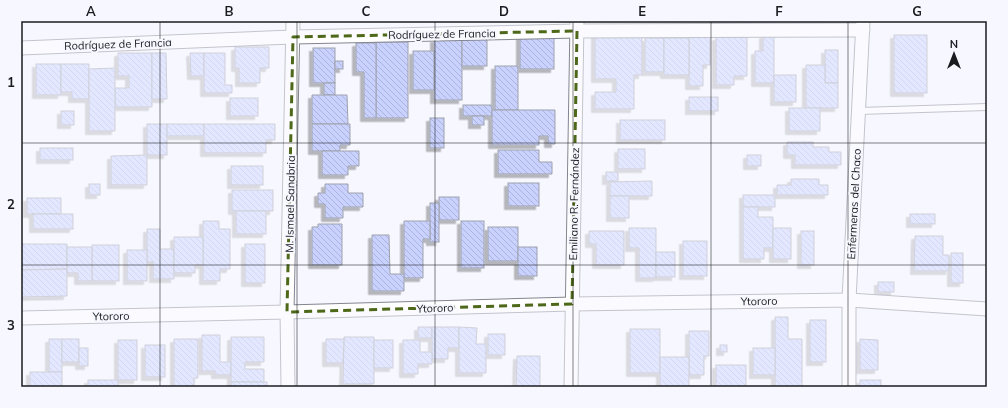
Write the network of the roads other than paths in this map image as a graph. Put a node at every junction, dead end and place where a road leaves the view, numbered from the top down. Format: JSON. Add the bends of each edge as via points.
{"nodes":[{"id":1,"x":293,"y":21,"type":"edge"},
{"id":2,"x":863,"y":25,"type":"edge"},
{"id":3,"x":577,"y":26,"type":"edge"},
{"id":4,"x":293,"y":37,"type":"junction"},
{"id":5,"x":21,"y":48,"type":"edge"},
{"id":6,"x":987,"y":108,"type":"edge"},
{"id":7,"x":859,"y":111,"type":"junction"},
{"id":8,"x":849,"y":300,"type":"junction"},
{"id":9,"x":572,"y":304,"type":"junction"},
{"id":10,"x":987,"y":309,"type":"edge"},
{"id":11,"x":287,"y":312,"type":"junction"},
{"id":12,"x":21,"y":318,"type":"edge"},
{"id":13,"x":288,"y":387,"type":"edge"},
{"id":14,"x":571,"y":387,"type":"edge"},
{"id":15,"x":849,"y":387,"type":"edge"}],
"edges":[{"from":1,"to":4,"type":"street","name":"M. Ismael Sanabria"},
{"from":2,"to":3,"type":"street","name":"Rodríguez de Francia"},
{"from":2,"to":7,"type":"street","name":"Enfermeras del Chaco"},
{"from":3,"to":4,"type":"street","name":"Rodríguez de Francia"},
{"from":3,"to":9,"type":"street","name":"Emiliano R. Fernández"},
{"from":4,"to":5,"type":"street","name":"Rodríguez de Francia"},
{"from":4,"to":11,"type":"street","name":"M. Ismael Sanabria"},
{"from":6,"to":7,"type":"lane"},
{"from":7,"to":8,"type":"street","name":"Enfermeras del Chaco"},
{"from":8,"to":9,"type":"street","name":"Ytororo"},
{"from":8,"to":10,"type":"street","name":"Ytororo"},
{"from":8,"to":15,"type":"street","name":"Enfermeras del Chaco"},
{"from":9,"to":11,"type":"street","name":"Ytororo"},
{"from":9,"to":14,"type":"street","name":"Emiliano R. Fernández"},
{"from":11,"to":12,"type":"street","name":"Ytororo"},
{"from":11,"to":13,"type":"street","name":"M. Ismael Sanabria"}]}
